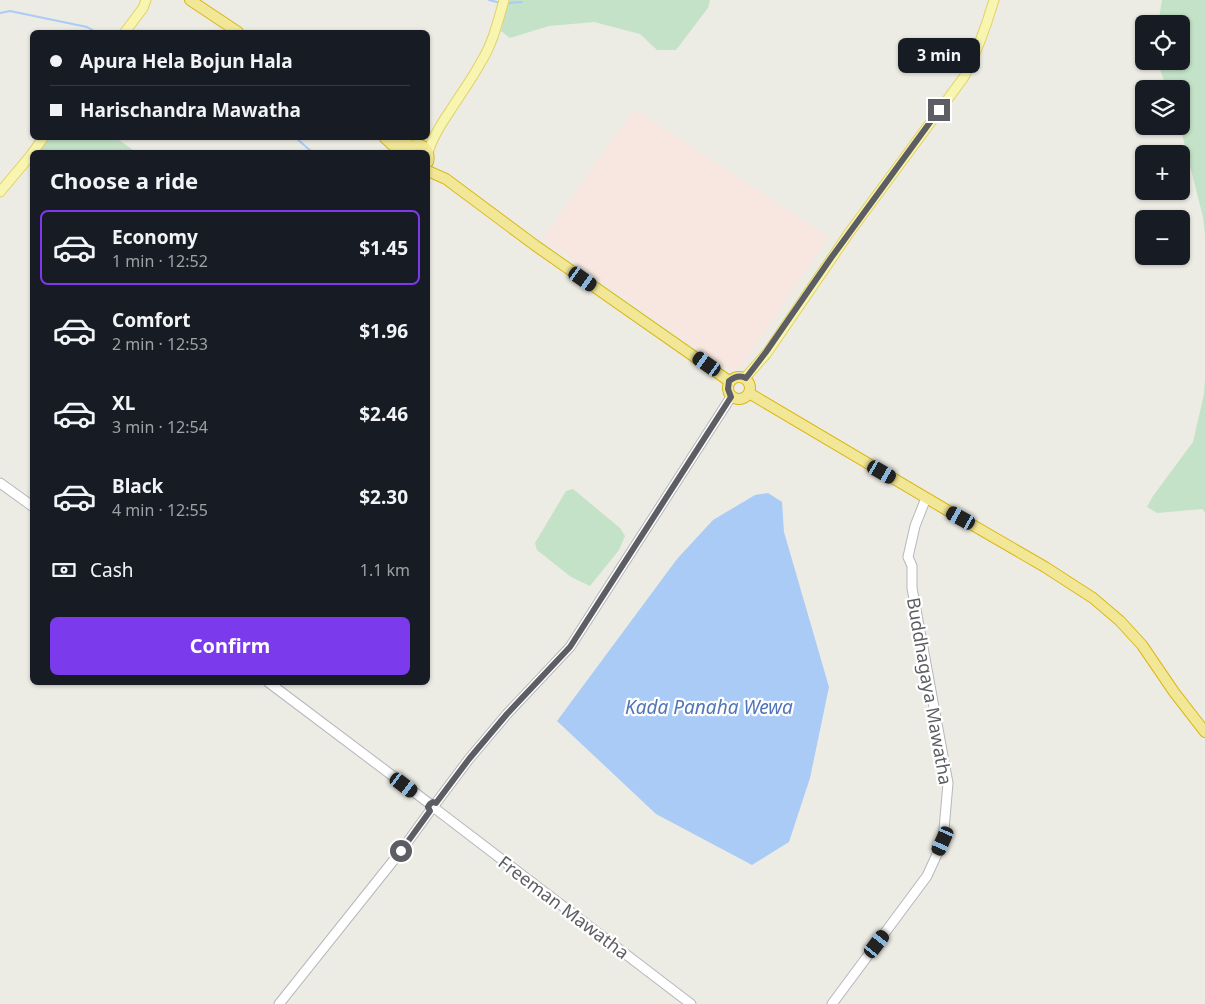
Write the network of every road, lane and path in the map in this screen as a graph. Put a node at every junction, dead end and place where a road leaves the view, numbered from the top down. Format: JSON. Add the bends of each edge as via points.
{"nodes":[{"id":1,"x":154,"y":0,"type":"edge"},
{"id":2,"x":504,"y":0,"type":"edge"},
{"id":3,"x":994,"y":0,"type":"edge"},
{"id":4,"x":193,"y":1,"type":"edge"},
{"id":5,"x":144,"y":4,"type":"edge"},
{"id":6,"x":126,"y":30,"type":"edge"},
{"id":7,"x":235,"y":30,"type":"edge"},
{"id":8,"x":440,"y":126,"type":"junction"},
{"id":9,"x":430,"y":136,"type":"edge"},
{"id":10,"x":387,"y":140,"type":"edge"},
{"id":11,"x":395,"y":140,"type":"edge"},
{"id":12,"x":425,"y":140,"type":"edge"},
{"id":13,"x":412,"y":148,"type":"edge"},
{"id":14,"x":398,"y":150,"type":"edge"},
{"id":15,"x":425,"y":150,"type":"edge"},
{"id":16,"x":429,"y":150,"type":"edge"},
{"id":17,"x":30,"y":156,"type":"edge"},
{"id":18,"x":430,"y":159,"type":"edge"},
{"id":19,"x":430,"y":172,"type":"edge"},
{"id":20,"x":446,"y":179,"type":"junction"},
{"id":21,"x":0,"y":192,"type":"edge"},
{"id":22,"x":746,"y":378,"type":"junction"},
{"id":23,"x":729,"y":381,"type":"junction"},
{"id":24,"x":749,"y":393,"type":"junction"},
{"id":25,"x":731,"y":397,"type":"junction"},
{"id":26,"x":0,"y":483,"type":"edge"},
{"id":27,"x":926,"y":498,"type":"junction"},
{"id":28,"x":30,"y":505,"type":"edge"},
{"id":29,"x":272,"y":685,"type":"edge"},
{"id":30,"x":1205,"y":732,"type":"edge"},
{"id":31,"x":433,"y":807,"type":"junction"},
{"id":32,"x":279,"y":1004,"type":"edge"},
{"id":33,"x":691,"y":1004,"type":"edge"},
{"id":34,"x":832,"y":1004,"type":"edge"}],
"edges":[{"from":1,"to":5,"type":"main road"},
{"from":2,"to":8,"type":"main road","via":[[492,40],[482,60]]},
{"from":3,"to":22,"type":"main road","via":[[981,40],[964,76]]},
{"from":4,"to":7,"type":"highway"},
{"from":5,"to":6,"type":"main road"},
{"from":8,"to":9,"type":"main road"},
{"from":8,"to":16,"type":"main road"},
{"from":10,"to":14,"type":"highway"},
{"from":11,"to":13,"type":"highway"},
{"from":12,"to":13,"type":"main road"},
{"from":13,"to":15,"type":"highway","via":[[424,147]]},
{"from":17,"to":21,"type":"main road"},
{"from":18,"to":20,"type":"highway"},
{"from":19,"to":20,"type":"highway"},
{"from":20,"to":23,"type":"highway"},
{"from":22,"to":23,"type":"highway","via":[[740,376]]},
{"from":22,"to":24,"type":"highway","via":[[750,382]]},
{"from":23,"to":25,"type":"highway"},
{"from":24,"to":25,"type":"highway","via":[[742,398]]},
{"from":24,"to":27,"type":"highway"},
{"from":25,"to":31,"type":"main road","via":[[570,647],[507,714]]},
{"from":26,"to":28,"type":"main road"},
{"from":27,"to":30,"type":"highway","via":[[1045,566],[1107,609],[1142,645]]},
{"from":27,"to":34,"type":"main road","name":"Buddhagaya Mawatha","via":[[908,557],[948,783],[943,841],[927,876]]},
{"from":29,"to":31,"type":"main road","name":"Freeman Mawatha"},
{"from":31,"to":32,"type":"main road"},
{"from":31,"to":33,"type":"main road","name":"Freeman Mawatha"}]}
